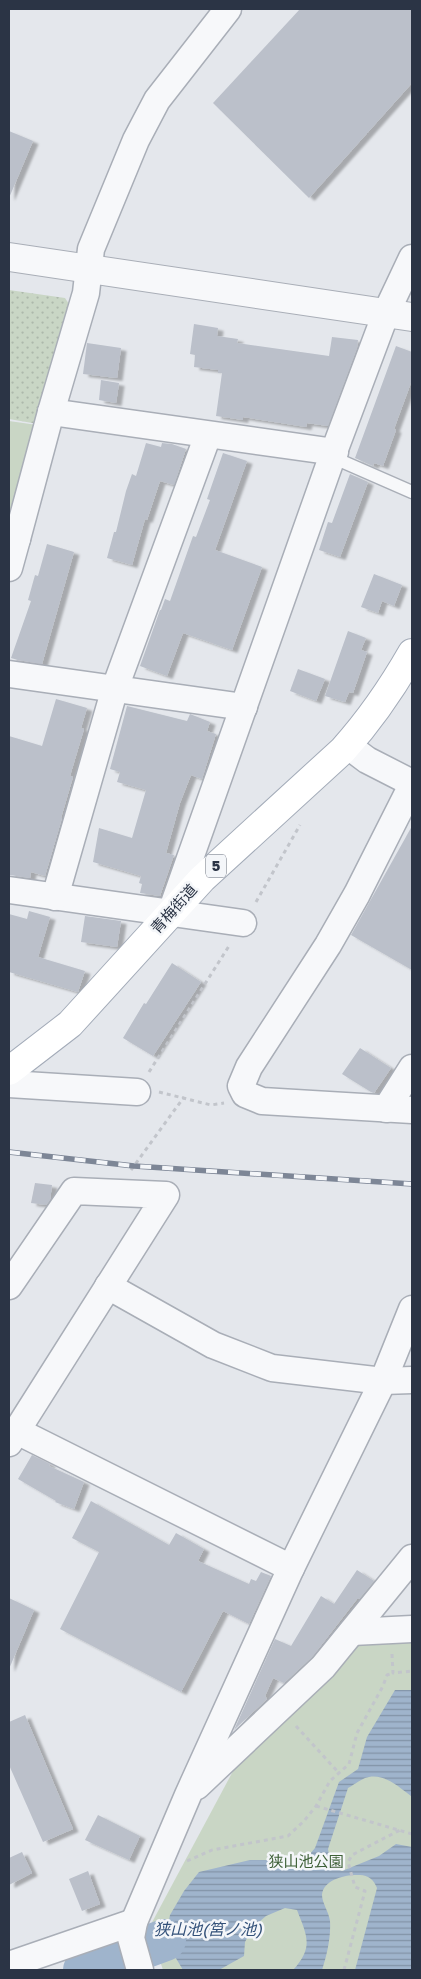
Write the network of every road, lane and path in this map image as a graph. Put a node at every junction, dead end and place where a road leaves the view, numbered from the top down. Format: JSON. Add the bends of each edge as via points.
{"nodes":[{"id":1,"x":228,"y":9,"type":"edge"},
{"id":2,"x":9,"y":257,"type":"edge"},
{"id":3,"x":412,"y":258,"type":"edge"},
{"id":4,"x":88,"y":269,"type":"junction"},
{"id":5,"x":399,"y":315,"type":"edge"},
{"id":6,"x":51,"y":412,"type":"junction"},
{"id":7,"x":208,"y":435,"type":"junction"},
{"id":8,"x":334,"y":454,"type":"junction"},
{"id":9,"x":412,"y":492,"type":"edge"},
{"id":10,"x":13,"y":538,"type":"edge"},
{"id":11,"x":9,"y":568,"type":"edge"},
{"id":12,"x":412,"y":653,"type":"edge"},
{"id":13,"x":9,"y":674,"type":"edge"},
{"id":14,"x":115,"y":688,"type":"junction"},
{"id":15,"x":244,"y":707,"type":"junction"},
{"id":16,"x":347,"y":745,"type":"junction"},
{"id":17,"x":412,"y":784,"type":"edge"},
{"id":18,"x":301,"y":822,"type":"dead end"},
{"id":19,"x":9,"y":890,"type":"edge"},
{"id":20,"x":55,"y":897,"type":"junction"},
{"id":21,"x":171,"y":912,"type":"junction"},
{"id":22,"x":243,"y":923,"type":"junction"},
{"id":23,"x":412,"y":1068,"type":"edge"},
{"id":24,"x":9,"y":1071,"type":"edge"},
{"id":25,"x":9,"y":1084,"type":"edge"},
{"id":26,"x":137,"y":1092,"type":"junction"},
{"id":27,"x":245,"y":1094,"type":"junction"},
{"id":28,"x":184,"y":1097,"type":"junction"},
{"id":29,"x":386,"y":1109,"type":"junction"},
{"id":30,"x":412,"y":1110,"type":"edge"},
{"id":31,"x":114,"y":1192,"type":"junction"},
{"id":32,"x":9,"y":1286,"type":"edge"},
{"id":33,"x":108,"y":1286,"type":"junction"},
{"id":34,"x":412,"y":1310,"type":"edge"},
{"id":35,"x":412,"y":1380,"type":"edge"},
{"id":36,"x":384,"y":1381,"type":"junction"},
{"id":37,"x":13,"y":1437,"type":"edge"},
{"id":38,"x":412,"y":1558,"type":"edge"},
{"id":39,"x":291,"y":1568,"type":"junction"},
{"id":40,"x":412,"y":1627,"type":"edge"},
{"id":41,"x":352,"y":1632,"type":"junction"},
{"id":42,"x":391,"y":1646,"type":"dead end"},
{"id":43,"x":412,"y":1671,"type":"edge"},
{"id":44,"x":393,"y":1673,"type":"junction"},
{"id":45,"x":292,"y":1722,"type":"dead end"},
{"id":46,"x":338,"y":1772,"type":"junction"},
{"id":47,"x":188,"y":1795,"type":"junction"},
{"id":48,"x":316,"y":1806,"type":"junction"},
{"id":49,"x":400,"y":1830,"type":"junction"},
{"id":50,"x":412,"y":1834,"type":"edge"},
{"id":51,"x":185,"y":1862,"type":"dead end"},
{"id":52,"x":132,"y":1930,"type":"junction"},
{"id":53,"x":9,"y":1965,"type":"edge"},
{"id":54,"x":140,"y":1970,"type":"edge"},
{"id":55,"x":344,"y":1970,"type":"edge"}],
"edges":[{"from":1,"to":4,"type":"street","via":[[157,100],[136,140],[91,249]]},
{"from":2,"to":4,"type":"street"},
{"from":3,"to":5,"type":"street"},
{"from":4,"to":5,"type":"street"},
{"from":4,"to":6,"type":"street","via":[[86,293]]},
{"from":5,"to":8,"type":"street"},
{"from":6,"to":7,"type":"street"},
{"from":6,"to":10,"type":"street"},
{"from":7,"to":8,"type":"street"},
{"from":7,"to":14,"type":"street"},
{"from":8,"to":9,"type":"lane"},
{"from":8,"to":15,"type":"street"},
{"from":10,"to":11,"type":"street"},
{"from":12,"to":16,"type":"main road","name":"青梅街道","number":"5","via":[[384,698]]},
{"from":13,"to":14,"type":"street"},
{"from":14,"to":15,"type":"street"},
{"from":14,"to":20,"type":"street"},
{"from":15,"to":21,"type":"street"},
{"from":16,"to":17,"type":"street","via":[[367,760]]},
{"from":16,"to":21,"type":"main road","name":"青梅街道","number":"5","via":[[230,852]]},
{"from":17,"to":27,"type":"street","via":[[389,834],[328,945],[244,1076],[241,1086]]},
{"from":18,"to":22,"type":"path"},
{"from":19,"to":20,"type":"street"},
{"from":20,"to":21,"type":"street"},
{"from":21,"to":22,"type":"street"},
{"from":21,"to":24,"type":"main road","name":"青梅街道","number":"5","via":[[70,1024]]},
{"from":22,"to":26,"type":"path"},
{"from":23,"to":29,"type":"street"},
{"from":25,"to":26,"type":"street"},
{"from":26,"to":28,"type":"path","via":[[166,1092]]},
{"from":27,"to":28,"type":"path","via":[[217,1105]]},
{"from":27,"to":29,"type":"street","via":[[262,1101]]},
{"from":28,"to":31,"type":"path"},
{"from":29,"to":30,"type":"street"},
{"from":31,"to":32,"type":"street","via":[[74,1192]]},
{"from":31,"to":33,"type":"street","via":[[166,1195]]},
{"from":33,"to":36,"type":"street","via":[[213,1345],[272,1368]]},
{"from":33,"to":37,"type":"street"},
{"from":34,"to":36,"type":"street"},
{"from":35,"to":36,"type":"street"},
{"from":36,"to":39,"type":"street"},
{"from":37,"to":39,"type":"street"},
{"from":38,"to":41,"type":"street"},
{"from":39,"to":47,"type":"street"},
{"from":40,"to":41,"type":"street"},
{"from":41,"to":47,"type":"street","via":[[323,1667]]},
{"from":42,"to":44,"type":"path"},
{"from":43,"to":44,"type":"path"},
{"from":44,"to":46,"type":"path","via":[[387,1674],[357,1732],[349,1764]]},
{"from":45,"to":46,"type":"path"},
{"from":46,"to":48,"type":"path"},
{"from":47,"to":52,"type":"street"},
{"from":48,"to":49,"type":"path"},
{"from":48,"to":51,"type":"path","via":[[288,1836],[212,1850]]},
{"from":49,"to":50,"type":"path"},
{"from":49,"to":55,"type":"path","via":[[352,1855],[348,1862],[355,1887],[365,1891]]},
{"from":52,"to":53,"type":"street"},
{"from":52,"to":54,"type":"street"}]}
